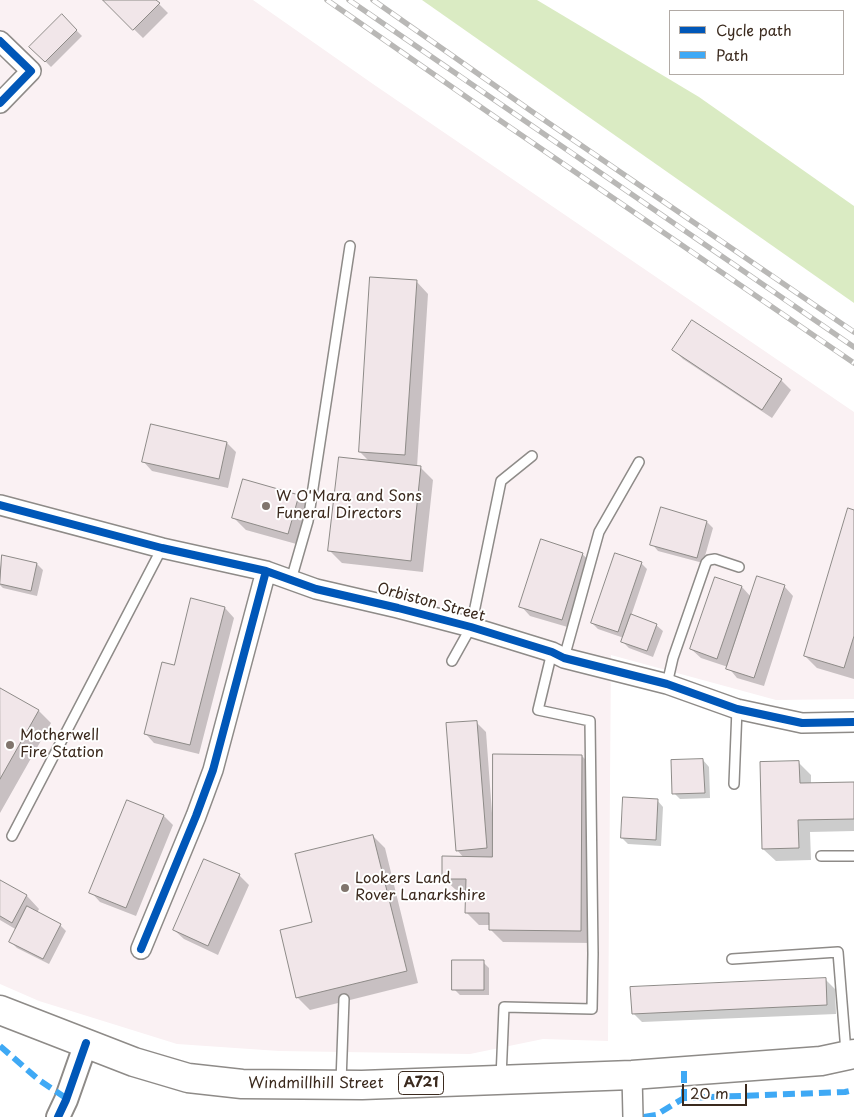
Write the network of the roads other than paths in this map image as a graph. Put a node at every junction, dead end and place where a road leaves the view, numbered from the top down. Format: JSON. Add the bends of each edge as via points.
{"nodes":[{"id":1,"x":0,"y":41,"type":"edge"},
{"id":2,"x":0,"y":103,"type":"edge"},
{"id":3,"x":350,"y":246,"type":"dead end"},
{"id":4,"x":532,"y":456,"type":"dead end"},
{"id":5,"x":639,"y":462,"type":"dead end"},
{"id":6,"x":0,"y":505,"type":"edge"},
{"id":7,"x":162,"y":548,"type":"junction"},
{"id":8,"x":739,"y":567,"type":"dead end"},
{"id":9,"x":266,"y":571,"type":"junction"},
{"id":10,"x":291,"y":580,"type":"junction"},
{"id":11,"x":471,"y":627,"type":"junction"},
{"id":12,"x":558,"y":655,"type":"junction"},
{"id":13,"x":452,"y":662,"type":"dead end"},
{"id":14,"x":667,"y":684,"type":"junction"},
{"id":15,"x":737,"y":709,"type":"junction"},
{"id":16,"x":854,"y":722,"type":"edge"},
{"id":17,"x":734,"y":784,"type":"dead end"},
{"id":18,"x":12,"y":836,"type":"dead end"},
{"id":19,"x":821,"y":856,"type":"dead end"},
{"id":20,"x":854,"y":856,"type":"edge"},
{"id":21,"x":141,"y":949,"type":"dead end"},
{"id":22,"x":732,"y":958,"type":"dead end"},
{"id":23,"x":344,"y":999,"type":"dead end"},
{"id":24,"x":0,"y":1010,"type":"edge"},
{"id":25,"x":86,"y":1043,"type":"junction"},
{"id":26,"x":850,"y":1055,"type":"edge"},
{"id":27,"x":632,"y":1075,"type":"junction"},
{"id":28,"x":501,"y":1080,"type":"junction"},
{"id":29,"x":341,"y":1085,"type":"junction"},
{"id":30,"x":58,"y":1117,"type":"edge"},
{"id":31,"x":633,"y":1117,"type":"edge"}],
"edges":[{"from":1,"to":2,"type":"street","via":[[31,71]]},
{"from":3,"to":10,"type":"lane","via":[[308,521]]},
{"from":4,"to":11,"type":"lane","via":[[501,482]]},
{"from":5,"to":12,"type":"lane","via":[[599,532]]},
{"from":6,"to":7,"type":"street","name":"Orbiston Street"},
{"from":7,"to":9,"type":"street","name":"Orbiston Street"},
{"from":7,"to":18,"type":"lane"},
{"from":8,"to":14,"type":"lane","via":[[715,559],[706,564]]},
{"from":9,"to":10,"type":"street","name":"Orbiston Street"},
{"from":9,"to":21,"type":"street","via":[[213,770]]},
{"from":10,"to":11,"type":"street","name":"Orbiston Street"},
{"from":11,"to":12,"type":"street","name":"Orbiston Street"},
{"from":11,"to":13,"type":"lane"},
{"from":12,"to":14,"type":"street","name":"Orbiston Street"},
{"from":12,"to":28,"type":"lane","via":[[538,710],[590,721],[592,1009],[504,1007]]},
{"from":14,"to":15,"type":"street","name":"Orbiston Street"},
{"from":15,"to":16,"type":"street","name":"Orbiston Street","via":[[802,723]]},
{"from":15,"to":17,"type":"lane"},
{"from":19,"to":20,"type":"lane"},
{"from":22,"to":26,"type":"lane","via":[[838,952]]},
{"from":23,"to":29,"type":"lane"},
{"from":24,"to":25,"type":"main road","name":"Windmillhill Street","number":"A721"},
{"from":25,"to":29,"type":"main road","name":"Windmillhill Street","number":"A721","via":[[188,1078],[242,1084]]},
{"from":25,"to":30,"type":"street"},
{"from":26,"to":27,"type":"main road","name":"Windmillhill Street","number":"A721","via":[[821,1061]]},
{"from":27,"to":28,"type":"main road","name":"Windmillhill Street","number":"A721"},
{"from":27,"to":31,"type":"street"},
{"from":28,"to":29,"type":"main road","name":"Windmillhill Street","number":"A721"}]}
